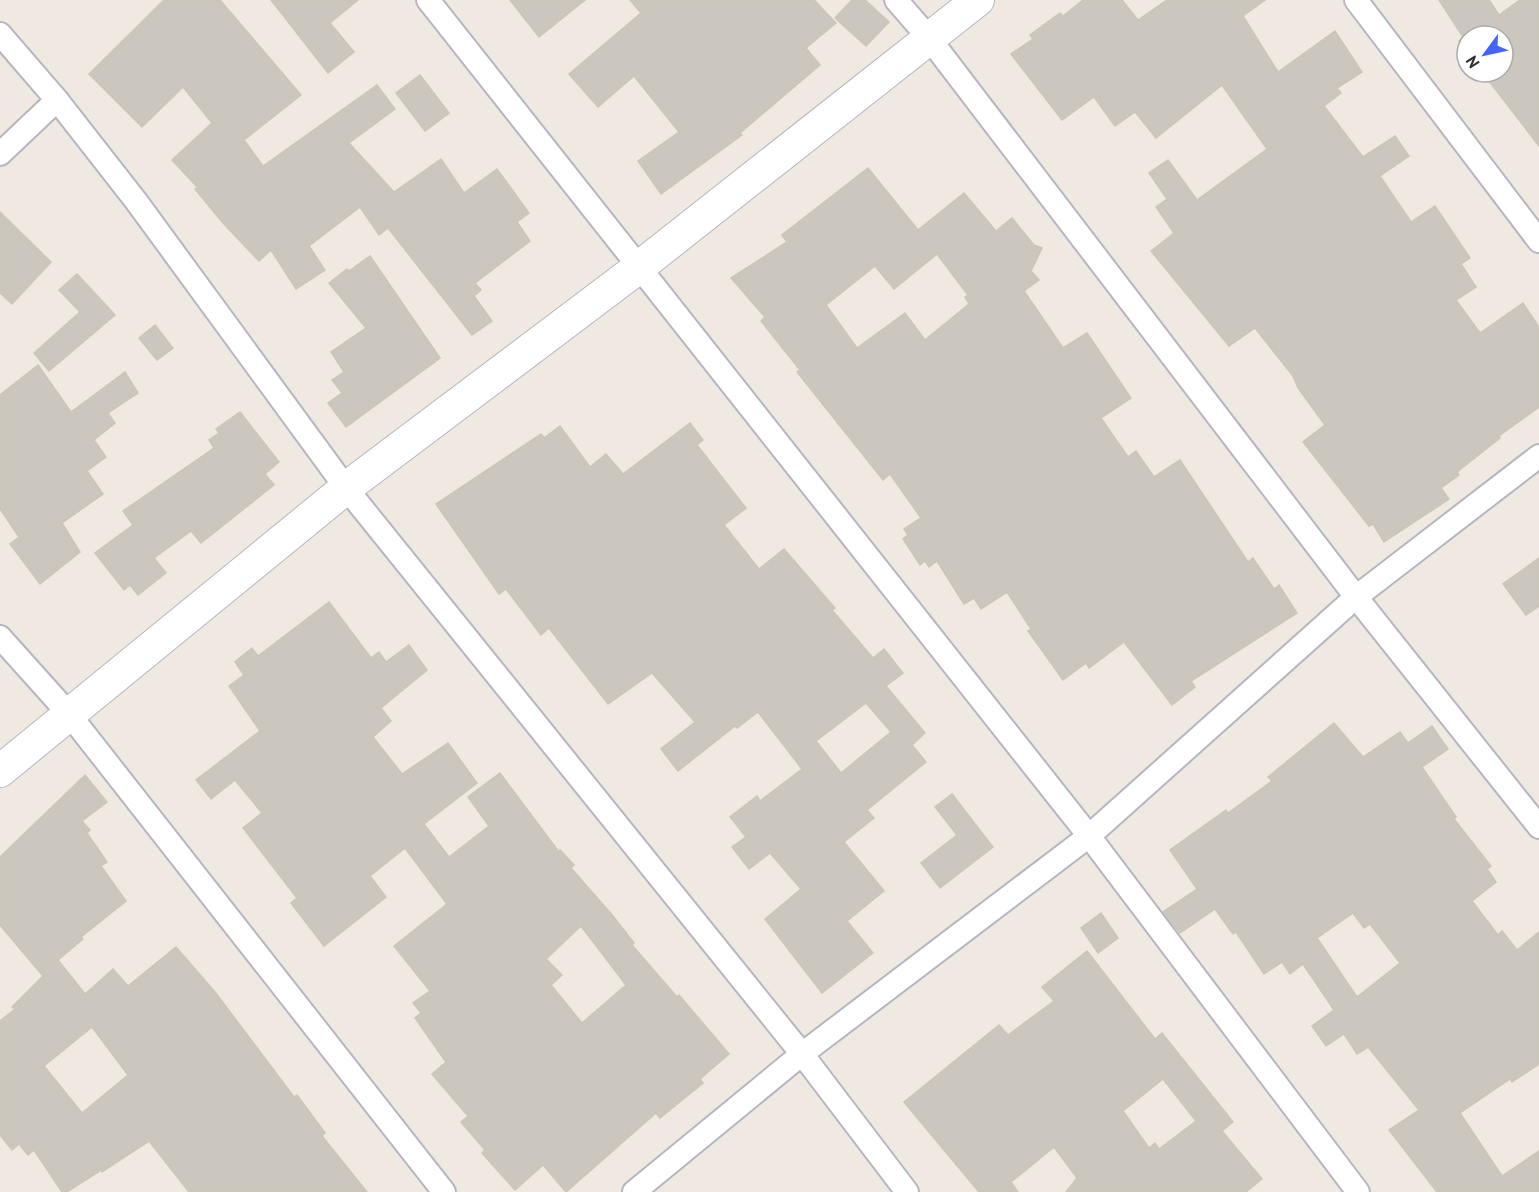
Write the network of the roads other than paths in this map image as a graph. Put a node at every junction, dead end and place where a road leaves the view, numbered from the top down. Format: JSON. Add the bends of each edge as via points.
{"nodes":[{"id":1,"x":428,"y":0,"type":"edge"},
{"id":2,"x":896,"y":0,"type":"edge"},
{"id":3,"x":978,"y":0,"type":"edge"},
{"id":4,"x":1356,"y":0,"type":"edge"},
{"id":5,"x":0,"y":34,"type":"edge"},
{"id":6,"x":929,"y":39,"type":"junction"},
{"id":7,"x":57,"y":100,"type":"junction"},
{"id":8,"x":0,"y":154,"type":"edge"},
{"id":9,"x":1539,"y":241,"type":"edge"},
{"id":10,"x":638,"y":268,"type":"junction"},
{"id":11,"x":1539,"y":456,"type":"edge"},
{"id":12,"x":346,"y":488,"type":"junction"},
{"id":13,"x":1356,"y":597,"type":"junction"},
{"id":14,"x":0,"y":637,"type":"edge"},
{"id":15,"x":69,"y":714,"type":"junction"},
{"id":16,"x":0,"y":771,"type":"edge"},
{"id":17,"x":1539,"y":827,"type":"edge"},
{"id":18,"x":1089,"y":836,"type":"junction"},
{"id":19,"x":802,"y":1054,"type":"junction"},
{"id":20,"x":444,"y":1192,"type":"edge"},
{"id":21,"x":634,"y":1192,"type":"edge"},
{"id":22,"x":907,"y":1192,"type":"edge"},
{"id":23,"x":1358,"y":1192,"type":"edge"}],
"edges":[{"from":1,"to":10,"type":"street"},
{"from":2,"to":6,"type":"street"},
{"from":3,"to":6,"type":"main road"},
{"from":4,"to":9,"type":"street"},
{"from":5,"to":7,"type":"street"},
{"from":6,"to":10,"type":"main road"},
{"from":6,"to":13,"type":"street"},
{"from":7,"to":8,"type":"street"},
{"from":7,"to":12,"type":"street","via":[[136,201]]},
{"from":10,"to":12,"type":"main road"},
{"from":10,"to":18,"type":"street"},
{"from":11,"to":13,"type":"street"},
{"from":12,"to":15,"type":"main road"},
{"from":12,"to":19,"type":"street"},
{"from":13,"to":17,"type":"street"},
{"from":13,"to":18,"type":"street"},
{"from":14,"to":15,"type":"street"},
{"from":15,"to":16,"type":"main road"},
{"from":15,"to":20,"type":"street"},
{"from":18,"to":19,"type":"street"},
{"from":18,"to":23,"type":"street"},
{"from":19,"to":21,"type":"street"},
{"from":19,"to":22,"type":"street"}]}
